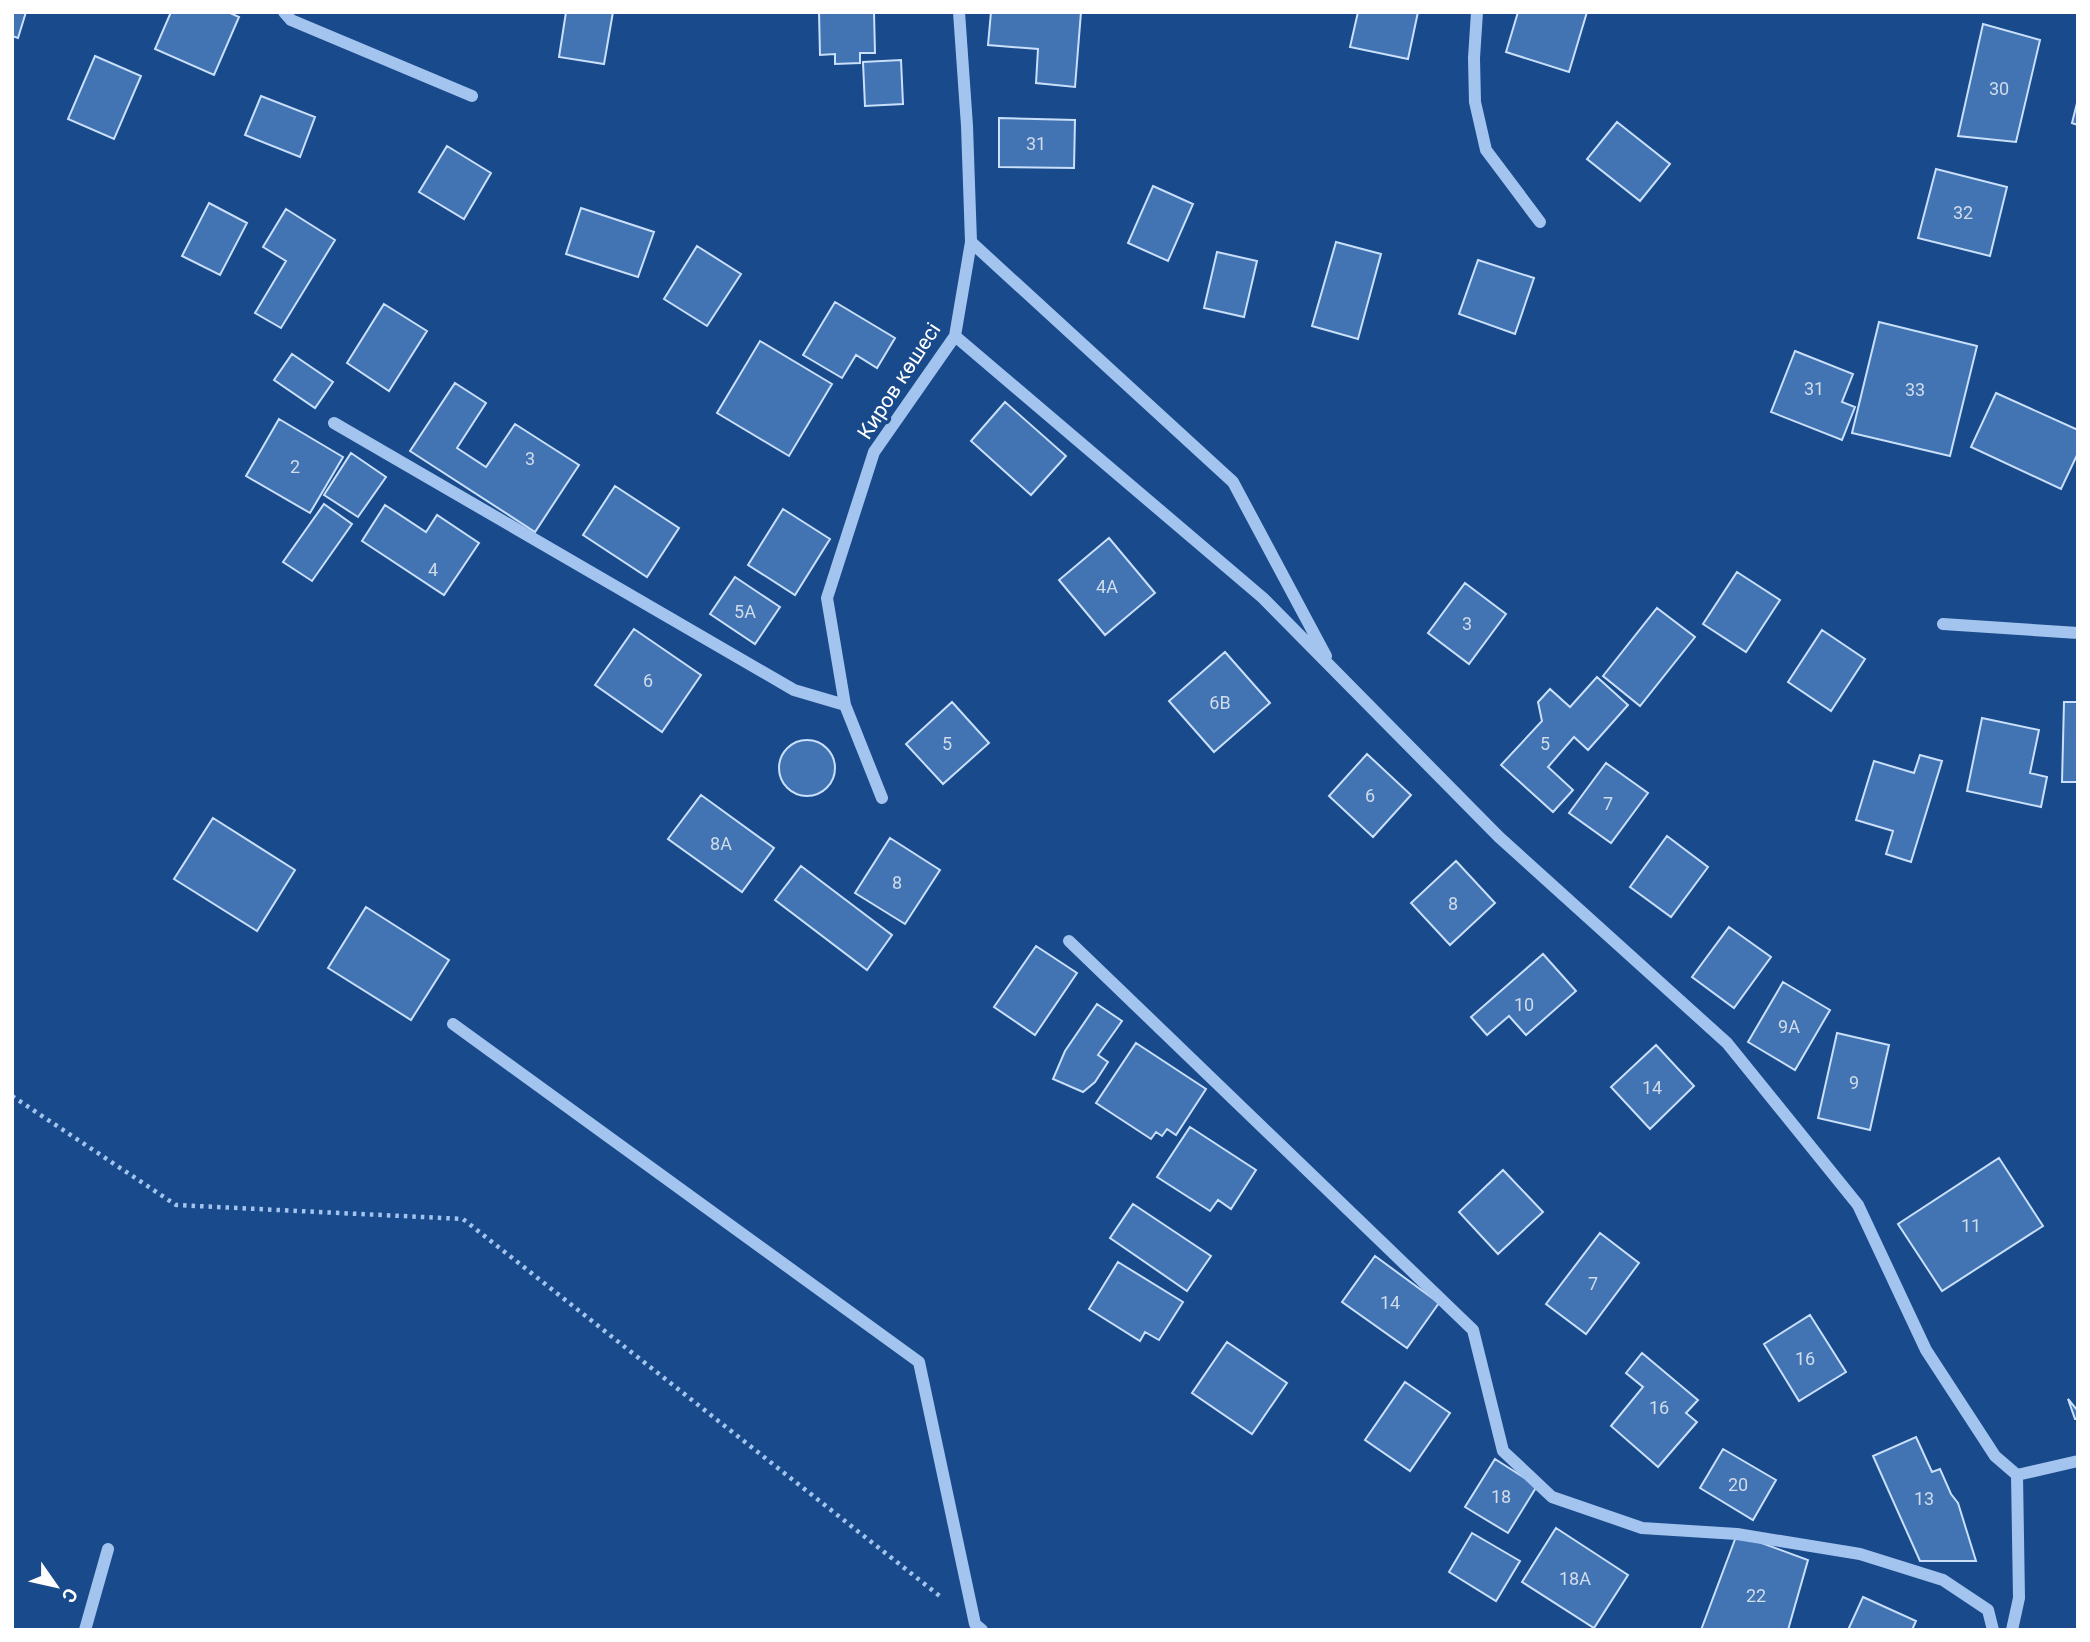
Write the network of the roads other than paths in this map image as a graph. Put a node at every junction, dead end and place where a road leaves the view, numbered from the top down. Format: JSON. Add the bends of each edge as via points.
{"nodes":[{"id":1,"x":284,"y":12,"type":"edge"},
{"id":2,"x":959,"y":12,"type":"edge"},
{"id":3,"x":1477,"y":12,"type":"edge"},
{"id":4,"x":472,"y":96,"type":"dead end"},
{"id":5,"x":1540,"y":222,"type":"dead end"},
{"id":6,"x":971,"y":242,"type":"junction"},
{"id":7,"x":955,"y":337,"type":"junction"},
{"id":8,"x":334,"y":423,"type":"dead end"},
{"id":9,"x":1943,"y":624,"type":"dead end"},
{"id":10,"x":2078,"y":633,"type":"edge"},
{"id":11,"x":1333,"y":669,"type":"junction"},
{"id":12,"x":845,"y":705,"type":"junction"},
{"id":13,"x":882,"y":798,"type":"dead end"},
{"id":14,"x":1069,"y":941,"type":"dead end"},
{"id":15,"x":453,"y":1024,"type":"dead end"},
{"id":16,"x":2078,"y":1461,"type":"edge"},
{"id":17,"x":2017,"y":1475,"type":"junction"},
{"id":18,"x":108,"y":1549,"type":"dead end"},
{"id":19,"x":978,"y":1627,"type":"edge"},
{"id":20,"x":85,"y":1630,"type":"edge"},
{"id":21,"x":1993,"y":1630,"type":"edge"},
{"id":22,"x":2012,"y":1630,"type":"edge"}],
"edges":[{"from":1,"to":4,"type":"street","via":[[291,20]]},
{"from":2,"to":6,"type":"street","name":"Киров көшесі"},
{"from":3,"to":5,"type":"street","via":[[1475,102],[1486,149]]},
{"from":6,"to":7,"type":"street","name":"Киров көшесі"},
{"from":6,"to":11,"type":"street","via":[[1233,482]]},
{"from":7,"to":11,"type":"street","via":[[1263,598]]},
{"from":7,"to":12,"type":"street","name":"Киров көшесі","via":[[874,452],[827,598]]},
{"from":8,"to":12,"type":"street","via":[[794,690]]},
{"from":9,"to":10,"type":"street"},
{"from":11,"to":17,"type":"street","via":[[1499,836],[1727,1043],[1858,1205],[1926,1350],[1995,1456]]},
{"from":12,"to":13,"type":"street","name":"Киров көшесі"},
{"from":14,"to":21,"type":"street","via":[[1473,1330],[1503,1451],[1552,1497],[1642,1528],[1737,1534],[1860,1554],[1943,1580],[1988,1610]]},
{"from":15,"to":19,"type":"street","via":[[919,1362]]},
{"from":16,"to":17,"type":"street"},
{"from":17,"to":22,"type":"street","via":[[2019,1598]]},
{"from":18,"to":20,"type":"street"}]}
